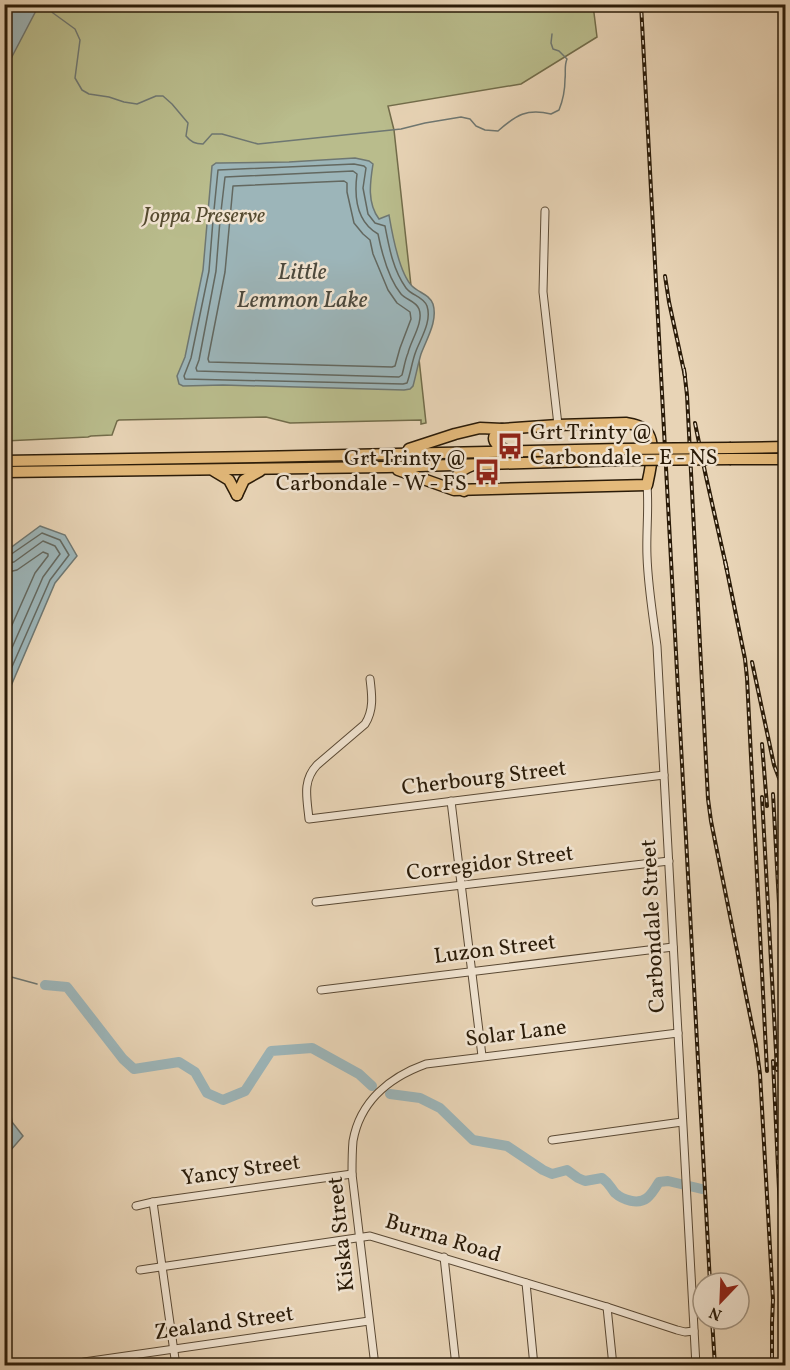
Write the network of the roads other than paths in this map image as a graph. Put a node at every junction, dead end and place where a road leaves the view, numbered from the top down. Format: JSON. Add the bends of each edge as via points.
{"nodes":[{"id":1,"x":545,"y":211,"type":"dead end"},
{"id":2,"x":558,"y":425,"type":"junction"},
{"id":3,"x":502,"y":429,"type":"junction"},
{"id":4,"x":786,"y":447,"type":"edge"},
{"id":5,"x":508,"y":451,"type":"junction"},
{"id":6,"x":731,"y":453,"type":"junction"},
{"id":7,"x":394,"y":454,"type":"junction"},
{"id":8,"x":621,"y":455,"type":"junction"},
{"id":9,"x":278,"y":457,"type":"junction"},
{"id":10,"x":773,"y":459,"type":"junction"},
{"id":11,"x":786,"y":459,"type":"edge"},
{"id":12,"x":4,"y":461,"type":"edge"},
{"id":13,"x":477,"y":463,"type":"junction"},
{"id":14,"x":148,"y":464,"type":"junction"},
{"id":15,"x":786,"y":464,"type":"edge"},
{"id":16,"x":387,"y":467,"type":"junction"},
{"id":17,"x":211,"y":469,"type":"junction"},
{"id":18,"x":238,"y":469,"type":"junction"},
{"id":19,"x":264,"y":469,"type":"junction"},
{"id":20,"x":4,"y":472,"type":"edge"},
{"id":21,"x":647,"y":485,"type":"junction"},
{"id":22,"x":464,"y":491,"type":"junction"},
{"id":23,"x":370,"y":679,"type":"dead end"},
{"id":24,"x":664,"y":775,"type":"junction"},
{"id":25,"x":452,"y":801,"type":"junction"},
{"id":26,"x":669,"y":861,"type":"junction"},
{"id":27,"x":462,"y":886,"type":"junction"},
{"id":28,"x":316,"y":902,"type":"dead end"},
{"id":29,"x":673,"y":947,"type":"junction"},
{"id":30,"x":473,"y":971,"type":"junction"},
{"id":31,"x":321,"y":990,"type":"dead end"},
{"id":32,"x":678,"y":1033,"type":"junction"},
{"id":33,"x":483,"y":1056,"type":"junction"},
{"id":34,"x":370,"y":1101,"type":"joint"},
{"id":35,"x":682,"y":1122,"type":"junction"},
{"id":36,"x":552,"y":1140,"type":"dead end"},
{"id":37,"x":352,"y":1174,"type":"junction"},
{"id":38,"x":153,"y":1202,"type":"junction"},
{"id":39,"x":136,"y":1206,"type":"dead end"},
{"id":40,"x":360,"y":1237,"type":"junction"},
{"id":41,"x":444,"y":1257,"type":"junction"},
{"id":42,"x":162,"y":1267,"type":"junction"},
{"id":43,"x":140,"y":1270,"type":"dead end"},
{"id":44,"x":691,"y":1276,"type":"edge"},
{"id":45,"x":526,"y":1283,"type":"junction"},
{"id":46,"x":607,"y":1307,"type":"junction"},
{"id":47,"x":369,"y":1321,"type":"junction"},
{"id":48,"x":694,"y":1331,"type":"joint"},
{"id":49,"x":173,"y":1349,"type":"junction"},
{"id":50,"x":84,"y":1362,"type":"dead end"},
{"id":51,"x":176,"y":1365,"type":"edge"},
{"id":52,"x":375,"y":1365,"type":"edge"},
{"id":53,"x":456,"y":1365,"type":"edge"},
{"id":54,"x":534,"y":1365,"type":"edge"},
{"id":55,"x":613,"y":1365,"type":"edge"},
{"id":56,"x":696,"y":1365,"type":"edge"}],
"edges":[{"from":1,"to":2,"type":"street","via":[[543,292]]},
{"from":2,"to":3,"type":"main road"},
{"from":2,"to":21,"type":"main road","via":[[626,423],[644,428],[652,444]]},
{"from":3,"to":5,"type":"main road","via":[[494,442]]},
{"from":3,"to":7,"type":"main road","via":[[467,431]]},
{"from":4,"to":6,"type":"main road"},
{"from":5,"to":7,"type":"main road"},
{"from":5,"to":8,"type":"main road"},
{"from":6,"to":8,"type":"main road","bridge":true},
{"from":6,"to":10,"type":"main road"},
{"from":7,"to":9,"type":"main road"},
{"from":8,"to":13,"type":"main road"},
{"from":9,"to":14,"type":"main road"},
{"from":9,"to":18,"type":"main road","via":[[244,464]]},
{"from":10,"to":11,"type":"main road"},
{"from":10,"to":15,"type":"main road"},
{"from":12,"to":14,"type":"main road"},
{"from":13,"to":16,"type":"main road"},
{"from":13,"to":22,"type":"main road","via":[[465,468],[456,479]]},
{"from":14,"to":17,"type":"main road"},
{"from":14,"to":20,"type":"main road"},
{"from":16,"to":19,"type":"main road"},
{"from":16,"to":22,"type":"main road"},
{"from":17,"to":18,"type":"main road"},
{"from":17,"to":19,"type":"main road","via":[[229,480],[237,495],[244,480]]},
{"from":18,"to":19,"type":"main road"},
{"from":21,"to":22,"type":"main road"},
{"from":21,"to":24,"type":"street","name":"Carbondale Street","via":[[647,557],[657,646]]},
{"from":23,"to":25,"type":"street","name":"Cherbourg Street","via":[[370,717],[317,765],[308,779],[309,819]]},
{"from":24,"to":25,"type":"street","name":"Cherbourg Street"},
{"from":24,"to":26,"type":"street","name":"Carbondale Street"},
{"from":25,"to":27,"type":"street"},
{"from":26,"to":27,"type":"street","name":"Corregidor Street"},
{"from":26,"to":29,"type":"street","name":"Carbondale Street"},
{"from":27,"to":28,"type":"street","name":"Corregidor Street"},
{"from":27,"to":30,"type":"street"},
{"from":29,"to":30,"type":"street","name":"Luzon Street"},
{"from":29,"to":32,"type":"street","name":"Carbondale Street"},
{"from":30,"to":31,"type":"street","name":"Luzon Street"},
{"from":30,"to":33,"type":"street"},
{"from":32,"to":33,"type":"street","name":"Solar Lane"},
{"from":32,"to":35,"type":"street","name":"Carbondale Street"},
{"from":33,"to":34,"type":"street","name":"Solar Lane","via":[[426,1064],[408,1071]]},
{"from":34,"to":37,"type":"street","name":"Kiska Street","via":[[355,1135]]},
{"from":35,"to":36,"type":"street"},
{"from":35,"to":44,"type":"street","name":"Carbondale Street"},
{"from":37,"to":38,"type":"street","name":"Yancy Street"},
{"from":37,"to":40,"type":"street","name":"Kiska Street"},
{"from":38,"to":39,"type":"street","name":"Yancy Street"},
{"from":38,"to":42,"type":"street"},
{"from":40,"to":41,"type":"street","name":"Burma Road","via":[[370,1236]]},
{"from":40,"to":42,"type":"street","name":"Burma Road"},
{"from":40,"to":47,"type":"street","name":"Kiska Street"},
{"from":41,"to":45,"type":"street","name":"Burma Road"},
{"from":41,"to":53,"type":"street"},
{"from":42,"to":43,"type":"street","name":"Burma Road"},
{"from":42,"to":49,"type":"street"},
{"from":45,"to":46,"type":"street","name":"Burma Road"},
{"from":45,"to":54,"type":"street"},
{"from":46,"to":48,"type":"street","name":"Burma Road","via":[[677,1330]]},
{"from":46,"to":55,"type":"street"},
{"from":47,"to":49,"type":"street","name":"Zealand Street"},
{"from":47,"to":52,"type":"street","name":"Kiska Street"},
{"from":48,"to":56,"type":"street","name":"Carbondale Street"},
{"from":49,"to":50,"type":"street","name":"Zealand Street"},
{"from":49,"to":51,"type":"street"}]}
